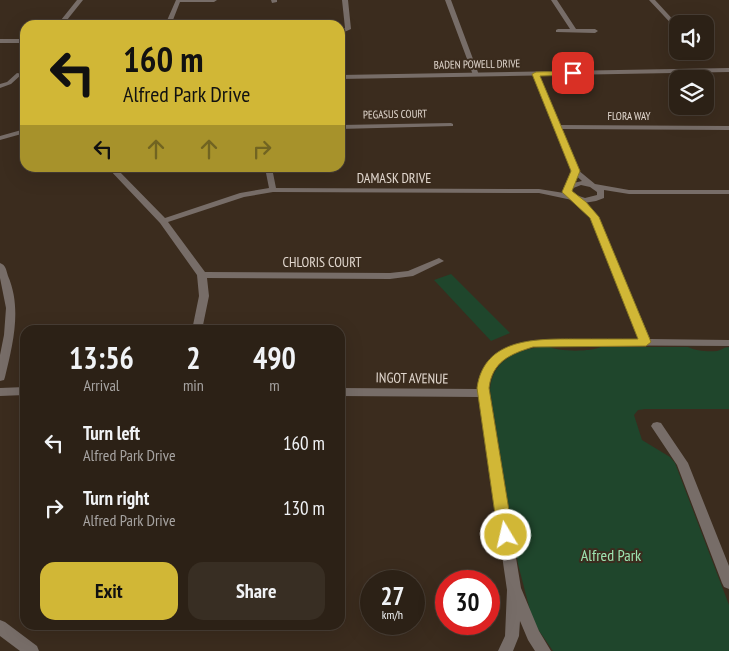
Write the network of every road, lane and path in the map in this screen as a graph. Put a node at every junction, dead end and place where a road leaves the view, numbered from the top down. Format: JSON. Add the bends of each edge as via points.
{"nodes":[{"id":1,"x":80,"y":0,"type":"edge"},
{"id":2,"x":179,"y":0,"type":"edge"},
{"id":3,"x":214,"y":0,"type":"edge"},
{"id":4,"x":346,"y":0,"type":"edge"},
{"id":5,"x":448,"y":0,"type":"edge"},
{"id":6,"x":554,"y":0,"type":"edge"},
{"id":7,"x":652,"y":0,"type":"edge"},
{"id":8,"x":669,"y":19,"type":"edge"},
{"id":9,"x":64,"y":20,"type":"edge"},
{"id":10,"x":170,"y":20,"type":"edge"},
{"id":11,"x":345,"y":30,"type":"edge"},
{"id":12,"x":558,"y":31,"type":"dead end"},
{"id":13,"x":574,"y":31,"type":"junction"},
{"id":14,"x":595,"y":31,"type":"dead end"},
{"id":15,"x":0,"y":41,"type":"edge"},
{"id":16,"x":20,"y":41,"type":"edge"},
{"id":17,"x":729,"y":70,"type":"edge"},
{"id":18,"x":714,"y":72,"type":"edge"},
{"id":19,"x":669,"y":73,"type":"edge"},
{"id":20,"x":714,"y":73,"type":"edge"},
{"id":21,"x":19,"y":74,"type":"dead end"},
{"id":22,"x":536,"y":74,"type":"junction"},
{"id":23,"x":729,"y":74,"type":"edge"},
{"id":24,"x":476,"y":75,"type":"junction"},
{"id":25,"x":345,"y":77,"type":"edge"},
{"id":26,"x":0,"y":86,"type":"edge"},
{"id":27,"x":451,"y":125,"type":"dead end"},
{"id":28,"x":345,"y":127,"type":"edge"},
{"id":29,"x":558,"y":127,"type":"junction"},
{"id":30,"x":729,"y":128,"type":"edge"},
{"id":31,"x":20,"y":132,"type":"edge"},
{"id":32,"x":0,"y":138,"type":"edge"},
{"id":33,"x":575,"y":171,"type":"junction"},
{"id":34,"x":116,"y":172,"type":"edge"},
{"id":35,"x":269,"y":172,"type":"edge"},
{"id":36,"x":569,"y":186,"type":"junction"},
{"id":37,"x":594,"y":186,"type":"junction"},
{"id":38,"x":273,"y":190,"type":"junction"},
{"id":39,"x":539,"y":191,"type":"junction"},
{"id":40,"x":629,"y":192,"type":"junction"},
{"id":41,"x":729,"y":192,"type":"edge"},
{"id":42,"x":574,"y":198,"type":"junction"},
{"id":43,"x":599,"y":198,"type":"junction"},
{"id":44,"x":594,"y":217,"type":"junction"},
{"id":45,"x":163,"y":221,"type":"junction"},
{"id":46,"x":439,"y":261,"type":"dead end"},
{"id":47,"x":0,"y":266,"type":"edge"},
{"id":48,"x":202,"y":275,"type":"junction"},
{"id":49,"x":198,"y":325,"type":"edge"},
{"id":50,"x":646,"y":342,"type":"junction"},
{"id":51,"x":729,"y":343,"type":"edge"},
{"id":52,"x":0,"y":377,"type":"edge"},
{"id":53,"x":20,"y":391,"type":"edge"},
{"id":54,"x":0,"y":392,"type":"edge"},
{"id":55,"x":345,"y":392,"type":"edge"},
{"id":56,"x":484,"y":393,"type":"junction"},
{"id":57,"x":657,"y":426,"type":"dead end"},
{"id":58,"x":729,"y":584,"type":"edge"},
{"id":59,"x":514,"y":590,"type":"junction"},
{"id":60,"x":0,"y":627,"type":"edge"},
{"id":61,"x":32,"y":651,"type":"edge"},
{"id":62,"x":505,"y":651,"type":"edge"},
{"id":63,"x":544,"y":651,"type":"edge"}],
"edges":[{"from":1,"to":9,"type":"street"},
{"from":2,"to":3,"type":"street"},
{"from":2,"to":10,"type":"street"},
{"from":4,"to":11,"type":"street","via":[[348,29]]},
{"from":5,"to":24,"type":"street"},
{"from":6,"to":13,"type":"street"},
{"from":7,"to":8,"type":"street"},
{"from":12,"to":13,"type":"street"},
{"from":13,"to":14,"type":"street"},
{"from":15,"to":16,"type":"street"},
{"from":17,"to":18,"type":"street","name":"BADEN POWELL DRIVE"},
{"from":19,"to":22,"type":"street","name":"BADEN POWELL DRIVE"},
{"from":20,"to":23,"type":"street","name":"BADEN POWELL DRIVE"},
{"from":21,"to":26,"type":"street"},
{"from":22,"to":24,"type":"street","name":"BADEN POWELL DRIVE"},
{"from":22,"to":29,"type":"street"},
{"from":24,"to":25,"type":"street","name":"BADEN POWELL DRIVE"},
{"from":27,"to":28,"type":"street","name":"PEGASUS COURT"},
{"from":29,"to":30,"type":"street","name":"FLORA WAY"},
{"from":29,"to":33,"type":"street"},
{"from":31,"to":32,"type":"street"},
{"from":33,"to":36,"type":"street"},
{"from":33,"to":37,"type":"street"},
{"from":34,"to":45,"type":"street"},
{"from":35,"to":38,"type":"street"},
{"from":36,"to":37,"type":"street","name":"DAMASK DRIVE","via":[[580,183]]},
{"from":36,"to":39,"type":"street","name":"DAMASK DRIVE"},
{"from":36,"to":42,"type":"street","via":[[567,192]]},
{"from":37,"to":40,"type":"street"},
{"from":37,"to":43,"type":"street","via":[[601,191]]},
{"from":38,"to":39,"type":"street","name":"DAMASK DRIVE"},
{"from":38,"to":45,"type":"street","name":"DAMASK DRIVE","via":[[243,195]]},
{"from":39,"to":42,"type":"street","name":"DAMASK DRIVE"},
{"from":40,"to":41,"type":"street"},
{"from":40,"to":43,"type":"street"},
{"from":42,"to":43,"type":"street","name":"DAMASK DRIVE","via":[[586,201]]},
{"from":42,"to":44,"type":"street"},
{"from":43,"to":44,"type":"street"},
{"from":44,"to":50,"type":"street"},
{"from":45,"to":48,"type":"street"},
{"from":46,"to":48,"type":"street","name":"CHLORIS COURT","via":[[410,274],[390,276]]},
{"from":47,"to":52,"type":"street","via":[[10,295],[10,337]]},
{"from":48,"to":49,"type":"street","via":[[204,296]]},
{"from":50,"to":51,"type":"street"},
{"from":50,"to":56,"type":"street","via":[[542,342],[520,346],[491,364],[484,376]]},
{"from":53,"to":54,"type":"street"},
{"from":55,"to":56,"type":"street","name":"INGOT AVENUE"},
{"from":56,"to":59,"type":"street"},
{"from":57,"to":58,"type":"street","via":[[682,463]]},
{"from":59,"to":62,"type":"street","via":[[512,636]]},
{"from":59,"to":63,"type":"street","via":[[533,635]]},
{"from":60,"to":61,"type":"street"}]}
